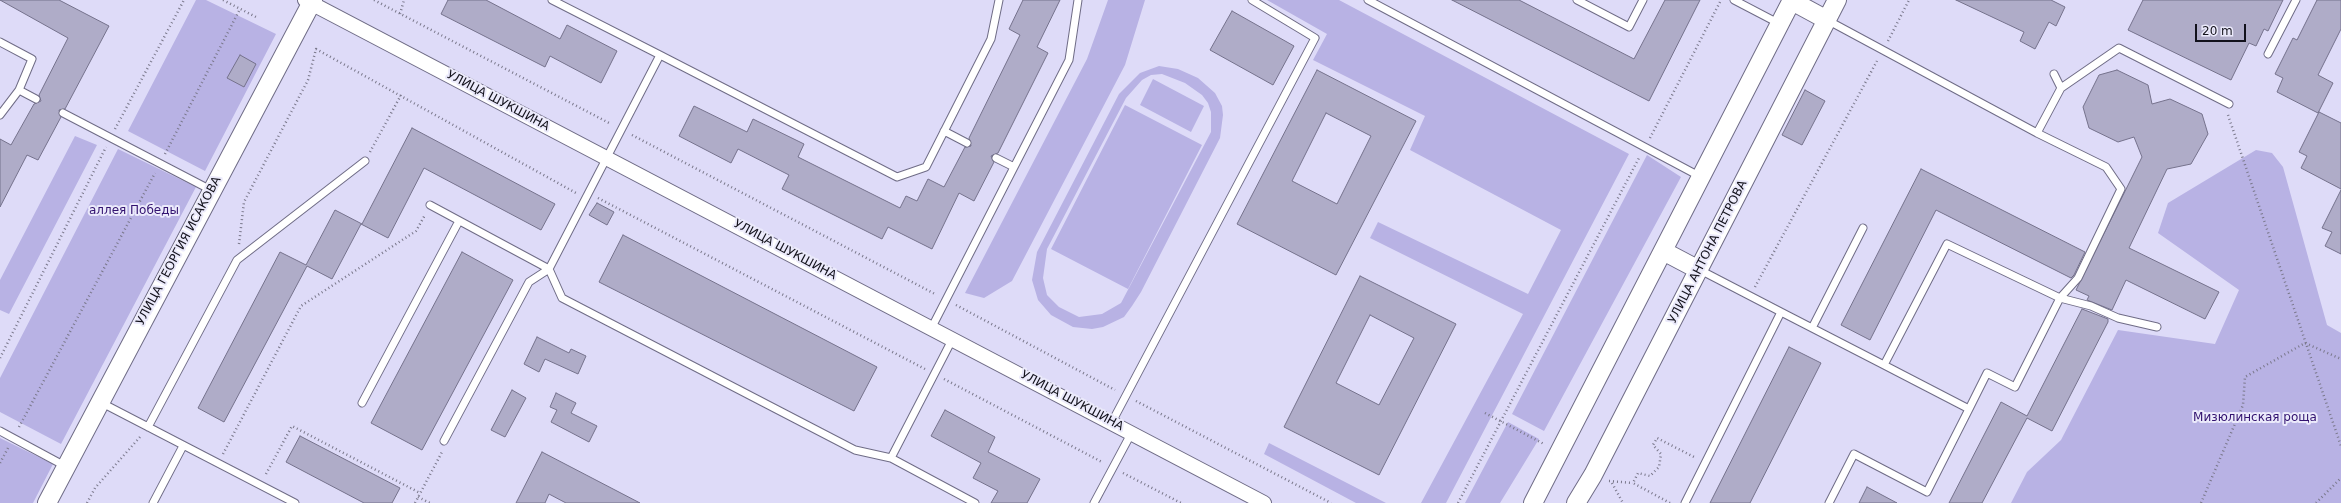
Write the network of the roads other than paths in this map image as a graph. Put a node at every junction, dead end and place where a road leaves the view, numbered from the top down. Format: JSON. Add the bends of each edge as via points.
{"nodes":[{"id":1,"x":552,"y":0,"type":"edge"},
{"id":2,"x":999,"y":0,"type":"edge"},
{"id":3,"x":1078,"y":0,"type":"edge"},
{"id":4,"x":1252,"y":0,"type":"edge"},
{"id":5,"x":1368,"y":0,"type":"edge"},
{"id":6,"x":1577,"y":0,"type":"edge"},
{"id":7,"x":1643,"y":0,"type":"edge"},
{"id":8,"x":1734,"y":0,"type":"edge"},
{"id":9,"x":1792,"y":0,"type":"edge"},
{"id":10,"x":1837,"y":0,"type":"edge"},
{"id":11,"x":2296,"y":0,"type":"edge"},
{"id":12,"x":310,"y":1,"type":"edge"},
{"id":13,"x":1827,"y":20,"type":"junction"},
{"id":14,"x":1780,"y":24,"type":"junction"},
{"id":15,"x":0,"y":42,"type":"edge"},
{"id":16,"x":2268,"y":54,"type":"dead end"},
{"id":17,"x":660,"y":55,"type":"junction"},
{"id":18,"x":2054,"y":74,"type":"dead end"},
{"id":19,"x":2061,"y":88,"type":"junction"},
{"id":20,"x":19,"y":90,"type":"junction"},
{"id":21,"x":36,"y":99,"type":"dead end"},
{"id":22,"x":2226,"y":103,"type":"road end"},
{"id":23,"x":63,"y":113,"type":"dead end"},
{"id":24,"x":0,"y":115,"type":"edge"},
{"id":25,"x":944,"y":131,"type":"junction"},
{"id":26,"x":2037,"y":133,"type":"junction"},
{"id":27,"x":967,"y":143,"type":"dead end"},
{"id":28,"x":606,"y":157,"type":"junction"},
{"id":29,"x":996,"y":158,"type":"dead end"},
{"id":30,"x":365,"y":161,"type":"road end"},
{"id":31,"x":1014,"y":167,"type":"junction"},
{"id":32,"x":1701,"y":177,"type":"junction"},
{"id":33,"x":212,"y":190,"type":"junction"},
{"id":34,"x":430,"y":206,"type":"road end"},
{"id":35,"x":459,"y":221,"type":"junction"},
{"id":36,"x":1863,"y":228,"type":"dead end"},
{"id":37,"x":1663,"y":251,"type":"junction"},
{"id":38,"x":549,"y":269,"type":"junction"},
{"id":39,"x":1699,"y":270,"type":"junction"},
{"id":40,"x":2060,"y":298,"type":"junction"},
{"id":41,"x":1782,"y":312,"type":"junction"},
{"id":42,"x":932,"y":327,"type":"junction"},
{"id":43,"x":2157,"y":327,"type":"dead end"},
{"id":44,"x":1812,"y":328,"type":"junction"},
{"id":45,"x":953,"y":338,"type":"junction"},
{"id":46,"x":1884,"y":365,"type":"junction"},
{"id":47,"x":99,"y":401,"type":"junction"},
{"id":48,"x":362,"y":403,"type":"dead end"},
{"id":49,"x":1969,"y":409,"type":"junction"},
{"id":50,"x":1112,"y":422,"type":"junction"},
{"id":51,"x":148,"y":427,"type":"junction"},
{"id":52,"x":0,"y":431,"type":"edge"},
{"id":53,"x":1132,"y":432,"type":"junction"},
{"id":54,"x":444,"y":441,"type":"dead end"},
{"id":55,"x":183,"y":446,"type":"junction"},
{"id":56,"x":891,"y":458,"type":"junction"},
{"id":57,"x":66,"y":466,"type":"junction"},
{"id":58,"x":47,"y":503,"type":"edge"},
{"id":59,"x":153,"y":503,"type":"edge"},
{"id":60,"x":295,"y":503,"type":"edge"},
{"id":61,"x":975,"y":503,"type":"edge"},
{"id":62,"x":1094,"y":503,"type":"edge"},
{"id":63,"x":1264,"y":503,"type":"edge"},
{"id":64,"x":1533,"y":503,"type":"edge"},
{"id":65,"x":1576,"y":503,"type":"edge"},
{"id":66,"x":1685,"y":503,"type":"edge"},
{"id":67,"x":1829,"y":503,"type":"edge"}],
"edges":[{"from":1,"to":17,"type":"lane"},
{"from":2,"to":25,"type":"lane","via":[[991,40]]},
{"from":3,"to":31,"type":"lane","via":[[1069,60]]},
{"from":4,"to":50,"type":"lane","via":[[1315,38]]},
{"from":5,"to":32,"type":"lane"},
{"from":6,"to":7,"type":"lane","via":[[1629,27]]},
{"from":8,"to":14,"type":"lane"},
{"from":9,"to":13,"type":"street"},
{"from":9,"to":14,"type":"street"},
{"from":10,"to":13,"type":"street","name":"УЛИЦА АНТОНА ПЕТРОВА"},
{"from":11,"to":16,"type":"lane"},
{"from":12,"to":28,"type":"street","name":"УЛИЦА ШУКШИНА"},
{"from":12,"to":33,"type":"street","name":"УЛИЦА ГЕОРГИЯ ИСАКОВА"},
{"from":13,"to":26,"type":"lane"},
{"from":13,"to":39,"type":"street","name":"УЛИЦА АНТОНА ПЕТРОВА"},
{"from":14,"to":32,"type":"street"},
{"from":15,"to":20,"type":"lane","via":[[32,59]]},
{"from":17,"to":25,"type":"lane","via":[[897,177],[926,167]]},
{"from":17,"to":28,"type":"lane"},
{"from":18,"to":19,"type":"lane"},
{"from":19,"to":22,"type":"lane","via":[[2119,48]]},
{"from":19,"to":26,"type":"lane"},
{"from":20,"to":21,"type":"lane"},
{"from":20,"to":24,"type":"lane"},
{"from":23,"to":33,"type":"lane"},
{"from":25,"to":27,"type":"lane"},
{"from":26,"to":40,"type":"lane","via":[[2106,167],[2121,190],[2078,278]]},
{"from":28,"to":38,"type":"lane"},
{"from":28,"to":42,"type":"street","name":"УЛИЦА ШУКШИНА"},
{"from":29,"to":31,"type":"lane"},
{"from":30,"to":51,"type":"lane","via":[[237,260]]},
{"from":31,"to":42,"type":"lane"},
{"from":32,"to":37,"type":"street"},
{"from":33,"to":47,"type":"street","name":"УЛИЦА ГЕОРГИЯ ИСАКОВА"},
{"from":34,"to":35,"type":"lane"},
{"from":35,"to":38,"type":"lane"},
{"from":35,"to":48,"type":"lane"},
{"from":36,"to":44,"type":"lane"},
{"from":37,"to":39,"type":"street"},
{"from":37,"to":64,"type":"street"},
{"from":38,"to":54,"type":"lane","via":[[529,282]]},
{"from":38,"to":56,"type":"lane","via":[[562,298],[855,450]]},
{"from":39,"to":41,"type":"lane"},
{"from":39,"to":65,"type":"street","name":"УЛИЦА АНТОНА ПЕТРОВА"},
{"from":40,"to":43,"type":"lane","via":[[2091,306],[2118,318]]},
{"from":40,"to":46,"type":"lane","via":[[1947,244]]},
{"from":40,"to":49,"type":"lane","via":[[2014,387],[1987,373]]},
{"from":41,"to":44,"type":"lane"},
{"from":41,"to":66,"type":"lane"},
{"from":42,"to":45,"type":"street","name":"УЛИЦА ШУКШИНА"},
{"from":44,"to":46,"type":"lane"},
{"from":45,"to":50,"type":"street","name":"УЛИЦА ШУКШИНА"},
{"from":45,"to":56,"type":"lane"},
{"from":46,"to":49,"type":"lane"},
{"from":47,"to":51,"type":"lane"},
{"from":47,"to":57,"type":"street","name":"УЛИЦА ГЕОРГИЯ ИСАКОВА"},
{"from":49,"to":67,"type":"lane","via":[[1927,492],[1854,454]]},
{"from":50,"to":53,"type":"street","name":"УЛИЦА ШУКШИНА"},
{"from":51,"to":55,"type":"lane"},
{"from":52,"to":57,"type":"lane"},
{"from":53,"to":62,"type":"lane"},
{"from":53,"to":63,"type":"street","name":"УЛИЦА ШУКШИНА"},
{"from":55,"to":59,"type":"lane"},
{"from":55,"to":60,"type":"lane"},
{"from":56,"to":61,"type":"lane"},
{"from":57,"to":58,"type":"street","name":"УЛИЦА ГЕОРГИЯ ИСАКОВА"}]}
